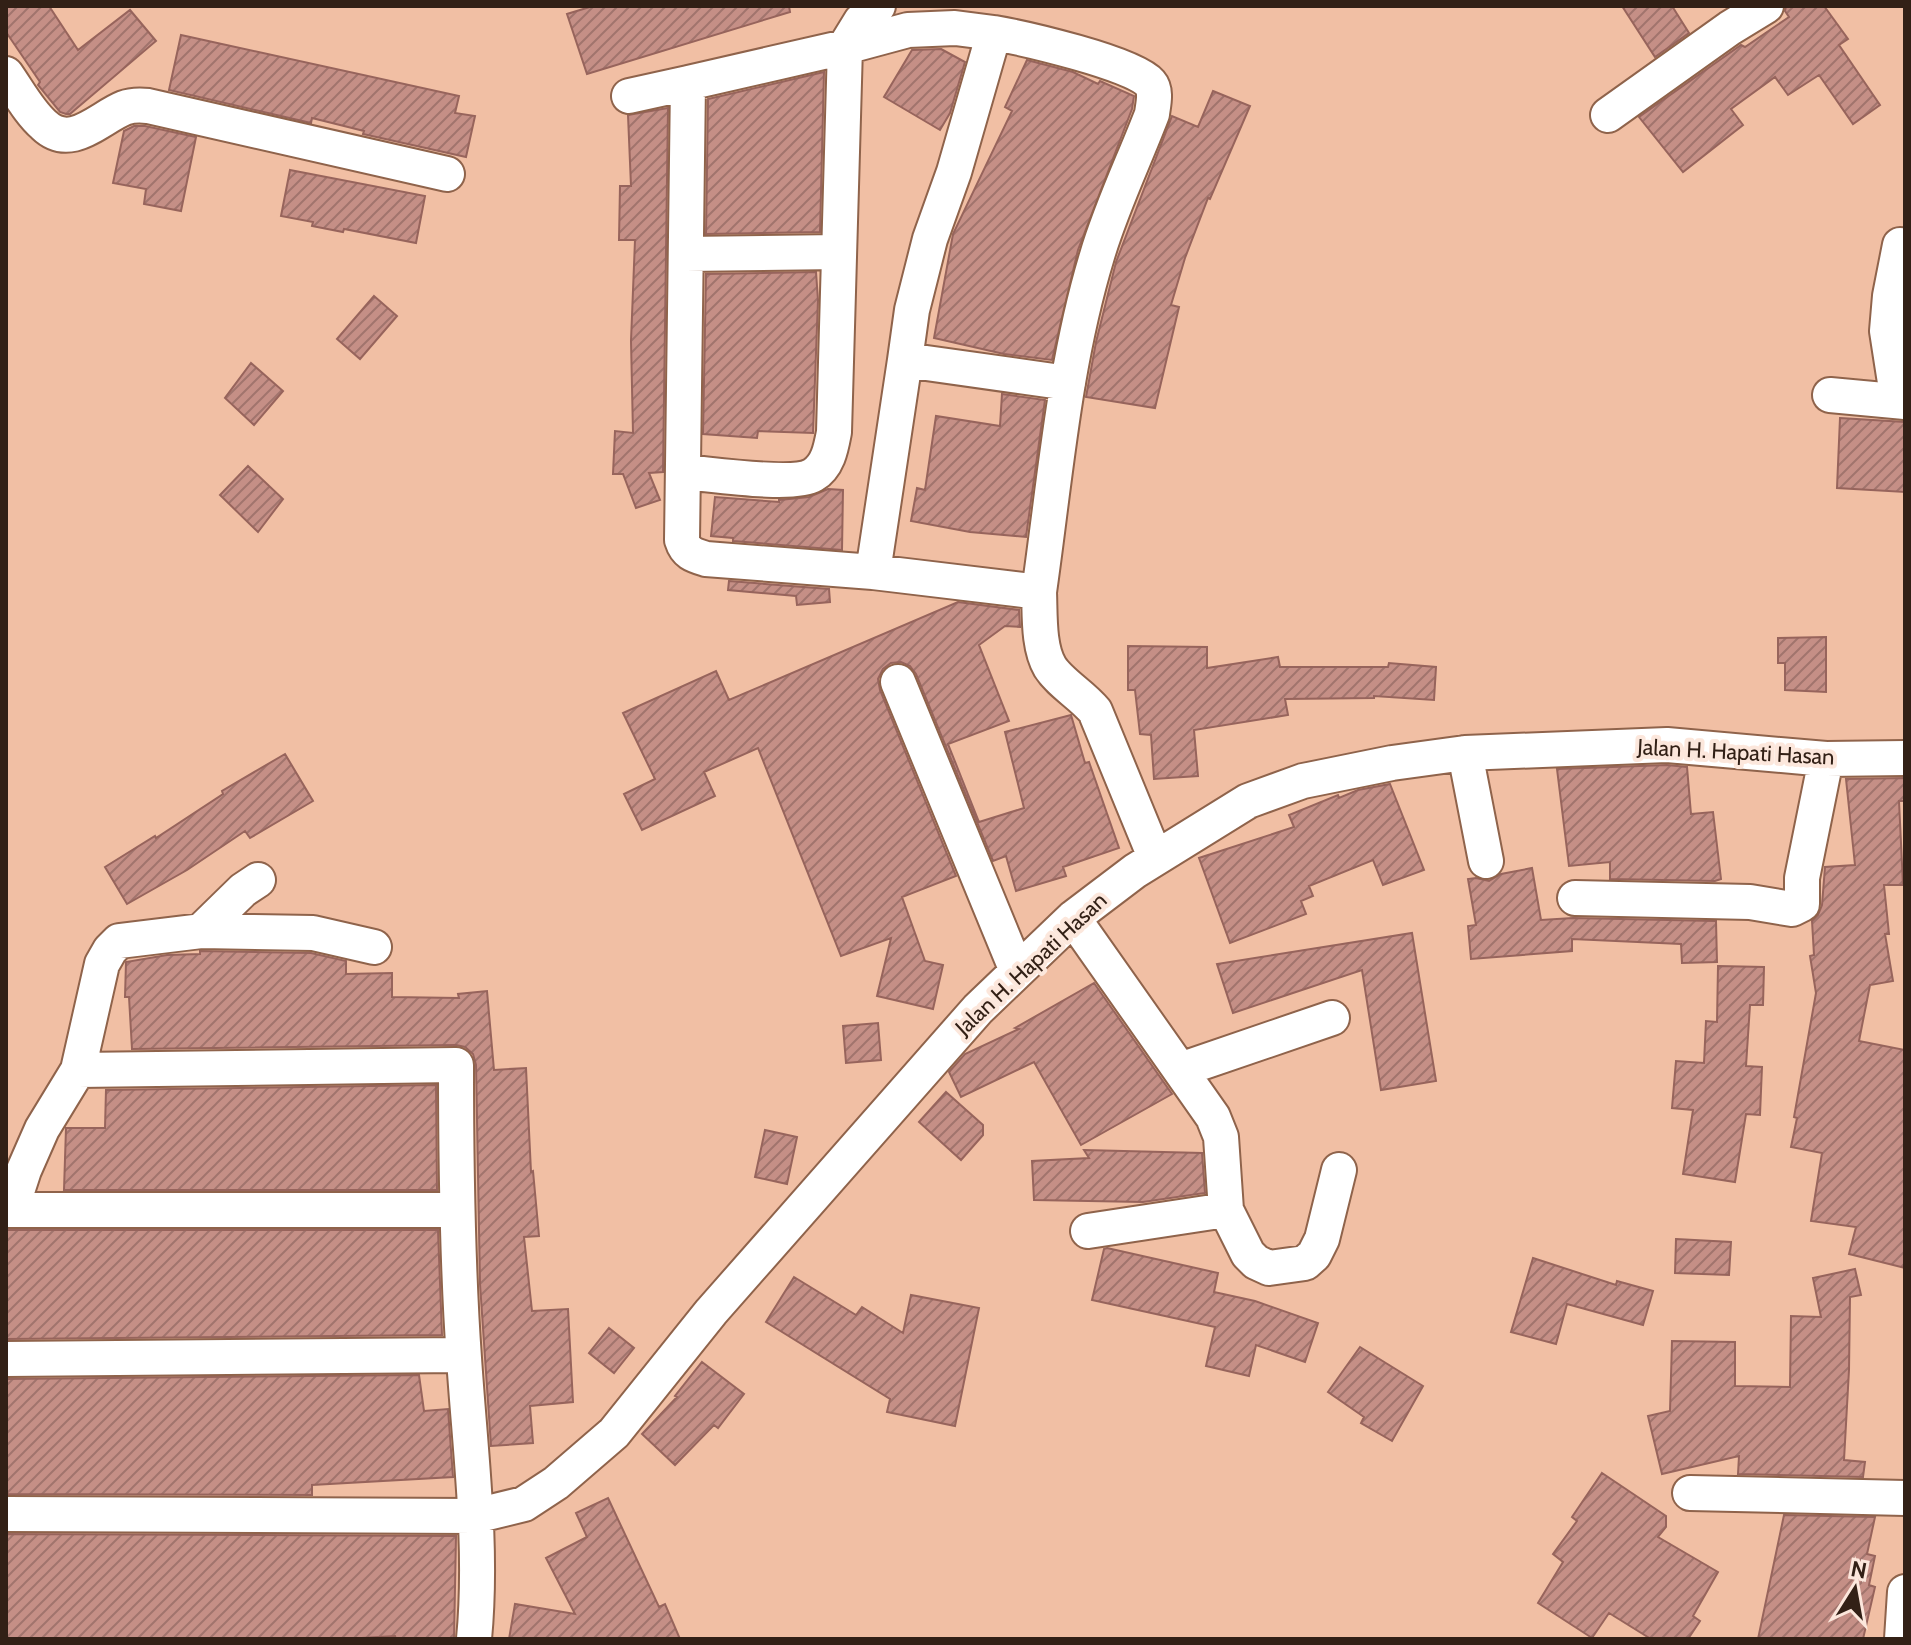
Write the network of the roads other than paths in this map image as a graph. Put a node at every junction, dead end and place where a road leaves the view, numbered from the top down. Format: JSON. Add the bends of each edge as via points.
{"nodes":[{"id":1,"x":878,"y":6,"type":"edge"},
{"id":2,"x":1766,"y":6,"type":"edge"},
{"id":3,"x":994,"y":33,"type":"junction"},
{"id":4,"x":845,"y":47,"type":"junction"},
{"id":5,"x":6,"y":74,"type":"edge"},
{"id":6,"x":688,"y":83,"type":"junction"},
{"id":7,"x":629,"y":96,"type":"dead end"},
{"id":8,"x":1608,"y":115,"type":"dead end"},
{"id":9,"x":447,"y":174,"type":"dead end"},
{"id":10,"x":1900,"y":245,"type":"dead end"},
{"id":11,"x":839,"y":252,"type":"junction"},
{"id":12,"x":686,"y":254,"type":"junction"},
{"id":13,"x":905,"y":360,"type":"junction"},
{"id":14,"x":1068,"y":383,"type":"junction"},
{"id":15,"x":1905,"y":394,"type":"edge"},
{"id":16,"x":1830,"y":395,"type":"dead end"},
{"id":17,"x":1905,"y":402,"type":"edge"},
{"id":18,"x":683,"y":472,"type":"junction"},
{"id":19,"x":873,"y":572,"type":"junction"},
{"id":20,"x":1039,"y":592,"type":"junction"},
{"id":21,"x":898,"y":682,"type":"dead end"},
{"id":22,"x":1465,"y":753,"type":"junction"},
{"id":23,"x":1905,"y":758,"type":"edge"},
{"id":24,"x":1826,"y":759,"type":"junction"},
{"id":25,"x":1486,"y":861,"type":"dead end"},
{"id":26,"x":1145,"y":864,"type":"junction"},
{"id":27,"x":258,"y":880,"type":"dead end"},
{"id":28,"x":1575,"y":898,"type":"dead end"},
{"id":29,"x":1073,"y":918,"type":"junction"},
{"id":30,"x":201,"y":931,"type":"junction"},
{"id":31,"x":374,"y":947,"type":"dead end"},
{"id":32,"x":1017,"y":971,"type":"junction"},
{"id":33,"x":1332,"y":1018,"type":"dead end"},
{"id":34,"x":78,"y":1070,"type":"junction"},
{"id":35,"x":1180,"y":1070,"type":"junction"},
{"id":36,"x":1339,"y":1170,"type":"dead end"},
{"id":37,"x":9,"y":1210,"type":"edge"},
{"id":38,"x":456,"y":1210,"type":"junction"},
{"id":39,"x":1226,"y":1210,"type":"junction"},
{"id":40,"x":1088,"y":1231,"type":"dead end"},
{"id":41,"x":463,"y":1355,"type":"junction"},
{"id":42,"x":6,"y":1359,"type":"edge"},
{"id":43,"x":1690,"y":1493,"type":"dead end"},
{"id":44,"x":1905,"y":1498,"type":"edge"},
{"id":45,"x":6,"y":1514,"type":"edge"},
{"id":46,"x":475,"y":1516,"type":"junction"},
{"id":47,"x":1905,"y":1592,"type":"edge"},
{"id":48,"x":474,"y":1639,"type":"edge"},
{"id":49,"x":1902,"y":1639,"type":"edge"}],
"edges":[{"from":1,"to":4,"type":"street"},
{"from":2,"to":8,"type":"street"},
{"from":3,"to":4,"type":"street","via":[[908,30]]},
{"from":3,"to":13,"type":"street","via":[[930,239]]},
{"from":3,"to":14,"type":"street","via":[[1132,71],[1154,89],[1152,114],[1097,253]]},
{"from":4,"to":6,"type":"street"},
{"from":4,"to":11,"type":"street"},
{"from":5,"to":9,"type":"street","via":[[42,124],[57,132],[77,133],[124,108],[148,106]]},
{"from":6,"to":7,"type":"street"},
{"from":6,"to":12,"type":"street"},
{"from":10,"to":15,"type":"street","via":[[1887,331],[1896,389]]},
{"from":11,"to":12,"type":"street"},
{"from":11,"to":18,"type":"street","via":[[834,432],[821,469],[798,481]]},
{"from":12,"to":18,"type":"street"},
{"from":13,"to":14,"type":"street"},
{"from":13,"to":19,"type":"street"},
{"from":14,"to":20,"type":"street"},
{"from":16,"to":17,"type":"street"},
{"from":18,"to":19,"type":"street","via":[[682,540],[689,553],[706,559]]},
{"from":19,"to":20,"type":"street"},
{"from":20,"to":26,"type":"street","via":[[1049,666],[1067,685]]},
{"from":21,"to":32,"type":"street"},
{"from":22,"to":24,"type":"street","name":"Jalan H. Hapati Hasan","via":[[1667,745]]},
{"from":22,"to":25,"type":"street"},
{"from":22,"to":26,"type":"street","name":"Jalan H. Hapati Hasan","via":[[1303,781],[1248,801]]},
{"from":23,"to":24,"type":"street","name":"Jalan H. Hapati Hasan"},
{"from":24,"to":28,"type":"street","via":[[1802,878],[1802,904],[1792,909],[1750,902]]},
{"from":26,"to":29,"type":"street","name":"Jalan H. Hapati Hasan"},
{"from":27,"to":30,"type":"street"},
{"from":29,"to":32,"type":"street","name":"Jalan H. Hapati Hasan"},
{"from":29,"to":35,"type":"street"},
{"from":30,"to":31,"type":"street","via":[[313,933]]},
{"from":30,"to":34,"type":"street","via":[[130,938],[110,950],[102,964]]},
{"from":32,"to":46,"type":"street","name":"Jalan H. Hapati Hasan","via":[[721,1300],[614,1433],[524,1504]]},
{"from":33,"to":35,"type":"street"},
{"from":34,"to":37,"type":"street","via":[[42,1129]]},
{"from":34,"to":38,"type":"street","via":[[456,1065]]},
{"from":35,"to":39,"type":"street","via":[[1221,1137]]},
{"from":36,"to":39,"type":"street","via":[[1322,1239],[1305,1263],[1269,1268],[1256,1262]]},
{"from":37,"to":38,"type":"street"},
{"from":38,"to":41,"type":"street"},
{"from":39,"to":40,"type":"street"},
{"from":41,"to":42,"type":"street"},
{"from":41,"to":46,"type":"street"},
{"from":43,"to":44,"type":"street"},
{"from":45,"to":46,"type":"street","name":"Jalan H. Hapati Hasan"},
{"from":46,"to":48,"type":"street"},
{"from":47,"to":49,"type":"street"}]}
